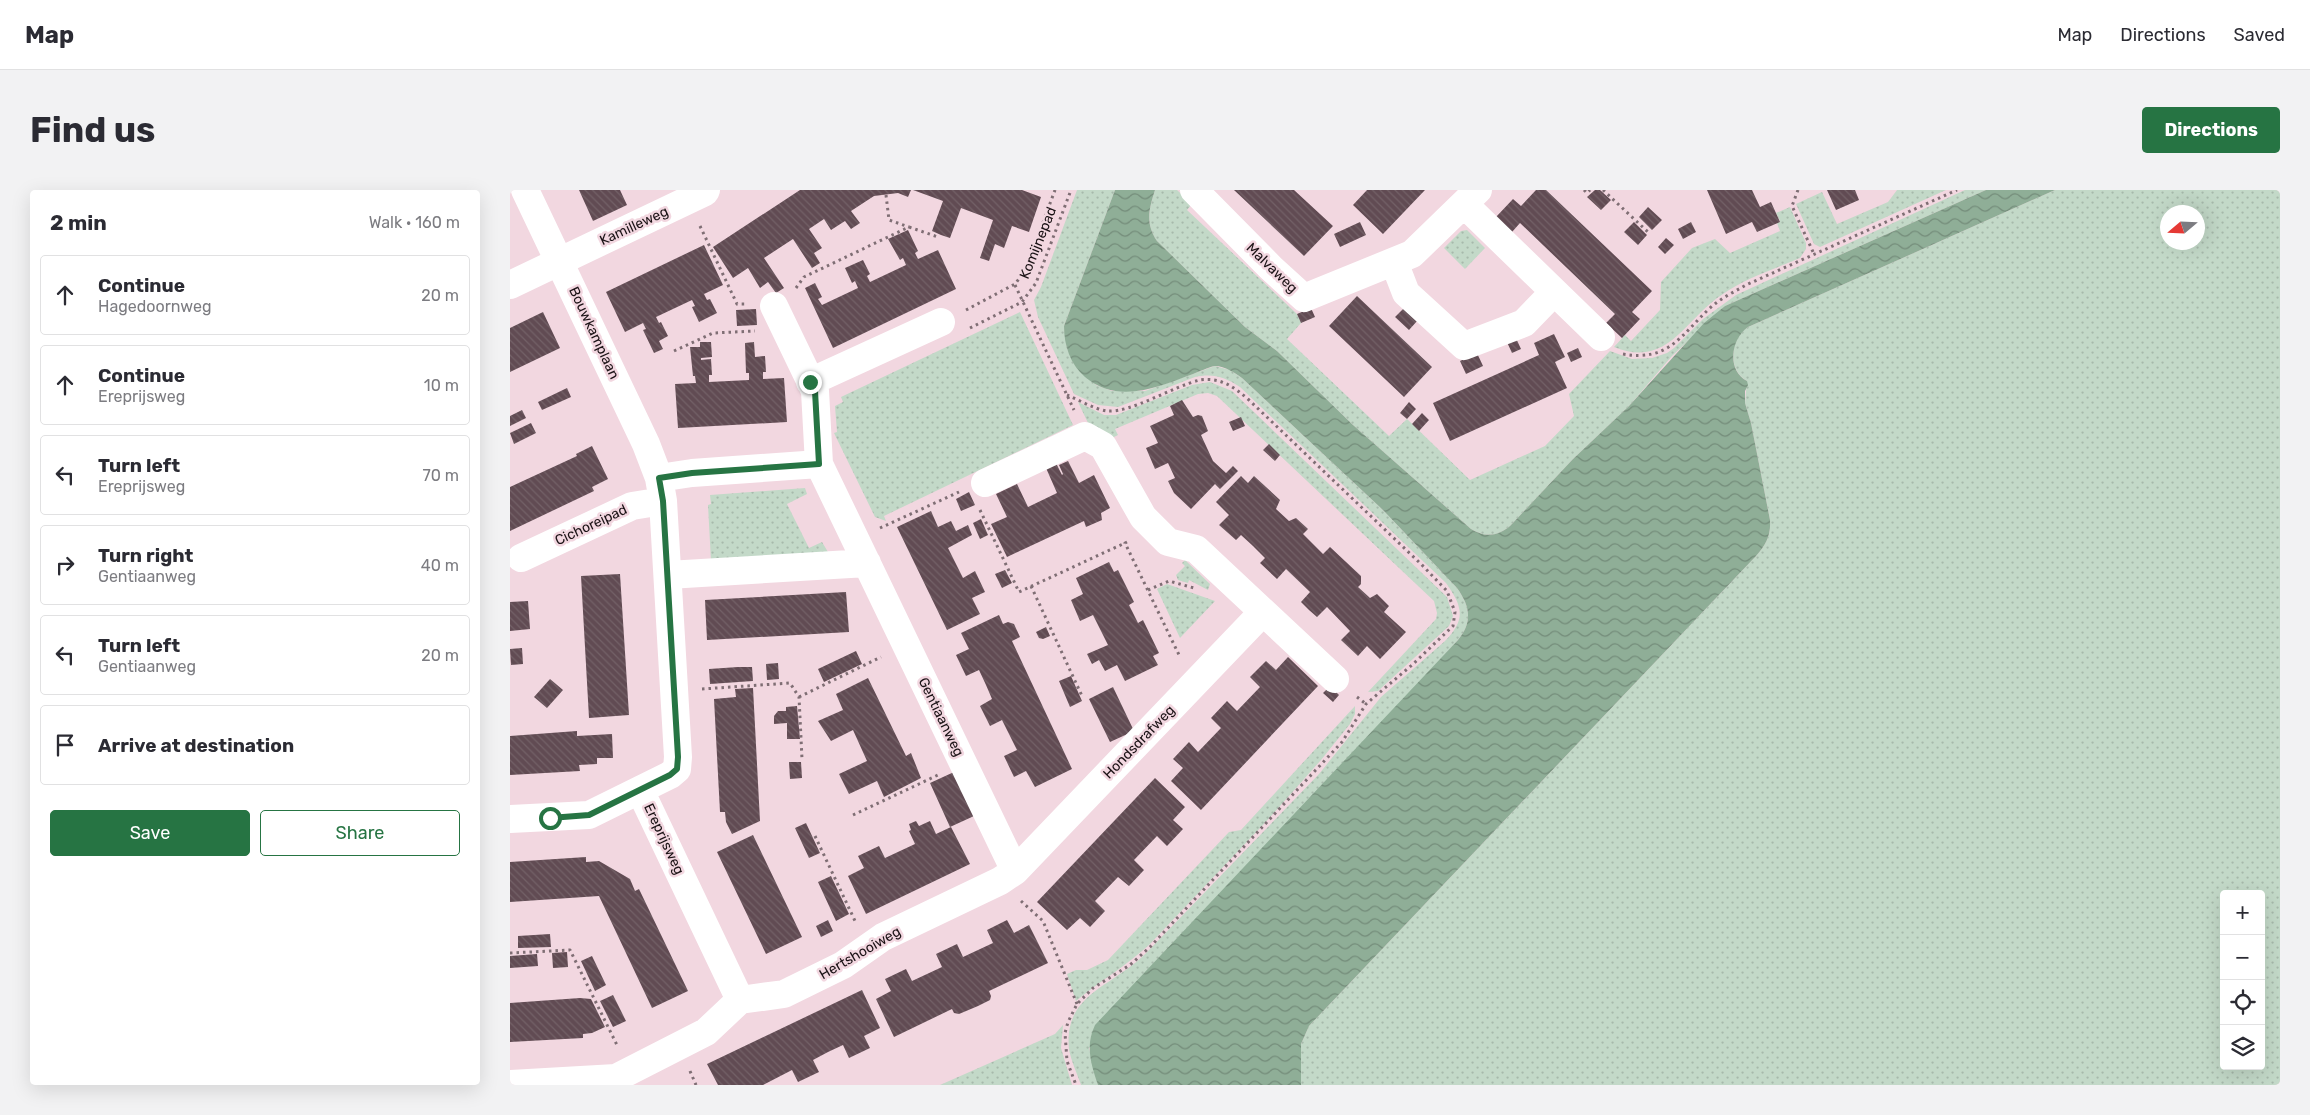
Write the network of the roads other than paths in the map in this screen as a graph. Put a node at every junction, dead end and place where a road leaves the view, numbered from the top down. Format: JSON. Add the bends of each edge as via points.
{"nodes":[{"id":1,"x":526,"y":190,"type":"edge"},
{"id":2,"x":1194,"y":190,"type":"edge"},
{"id":3,"x":698,"y":195,"type":"edge"},
{"id":4,"x":1472,"y":197,"type":"edge"},
{"id":5,"x":560,"y":261,"type":"junction"},
{"id":6,"x":1394,"y":262,"type":"junction"},
{"id":7,"x":510,"y":285,"type":"edge"},
{"id":8,"x":1554,"y":292,"type":"junction"},
{"id":9,"x":777,"y":312,"type":"road end"},
{"id":10,"x":941,"y":322,"type":"road end"},
{"id":11,"x":1601,"y":337,"type":"road end"},
{"id":12,"x":810,"y":382,"type":"junction"},
{"id":13,"x":819,"y":464,"type":"junction"},
{"id":14,"x":977,"y":485,"type":"road end"},
{"id":15,"x":661,"y":489,"type":"junction"},
{"id":16,"x":861,"y":551,"type":"junction"},
{"id":17,"x":522,"y":558,"type":"dead end"},
{"id":18,"x":668,"y":575,"type":"junction"},
{"id":19,"x":1263,"y":612,"type":"junction"},
{"id":20,"x":1335,"y":680,"type":"dead end"},
{"id":21,"x":640,"y":790,"type":"junction"},
{"id":22,"x":510,"y":819,"type":"edge"},
{"id":23,"x":1007,"y":876,"type":"junction"},
{"id":24,"x":740,"y":1000,"type":"junction"},
{"id":25,"x":510,"y":1084,"type":"edge"}],
"edges":[{"from":1,"to":5,"type":"street","name":"Bouwkamplaan"},
{"from":2,"to":6,"type":"street","name":"Malvaweg","via":[[1304,298]]},
{"from":3,"to":5,"type":"street","name":"Kamilleweg"},
{"from":4,"to":6,"type":"street","name":"Malvaweg","via":[[1412,254]]},
{"from":4,"to":8,"type":"street","name":"Malvaweg"},
{"from":5,"to":7,"type":"street","name":"Kamilleweg"},
{"from":5,"to":15,"type":"street","name":"Bouwkamplaan","via":[[646,444]]},
{"from":6,"to":8,"type":"street","via":[[1406,293],[1464,346],[1524,323]]},
{"from":8,"to":11,"type":"street","name":"Malvaweg"},
{"from":9,"to":12,"type":"street","name":"Gentiaanweg"},
{"from":10,"to":12,"type":"street"},
{"from":12,"to":13,"type":"street","name":"Gentiaanweg","via":[[815,391]]},
{"from":13,"to":15,"type":"street","via":[[692,473]]},
{"from":13,"to":16,"type":"street","name":"Gentiaanweg"},
{"from":14,"to":19,"type":"street","via":[[1086,436],[1103,446],[1143,517],[1168,542],[1196,549]]},
{"from":15,"to":17,"type":"street","name":"Cichoreipad"},
{"from":15,"to":18,"type":"street","name":"Ereprijsweg"},
{"from":16,"to":18,"type":"street"},
{"from":16,"to":23,"type":"street","name":"Gentiaanweg","via":[[963,763]]},
{"from":18,"to":21,"type":"street","name":"Ereprijsweg","via":[[677,769]]},
{"from":19,"to":20,"type":"street"},
{"from":19,"to":23,"type":"street","name":"Hondsdrafweg"},
{"from":21,"to":22,"type":"street","via":[[589,815]]},
{"from":21,"to":24,"type":"street","name":"Ereprijsweg"},
{"from":23,"to":24,"type":"street","name":"Hertshooiweg","via":[[883,937],[843,965],[784,994]]},
{"from":24,"to":25,"type":"street","via":[[706,1032],[616,1078]]}]}
